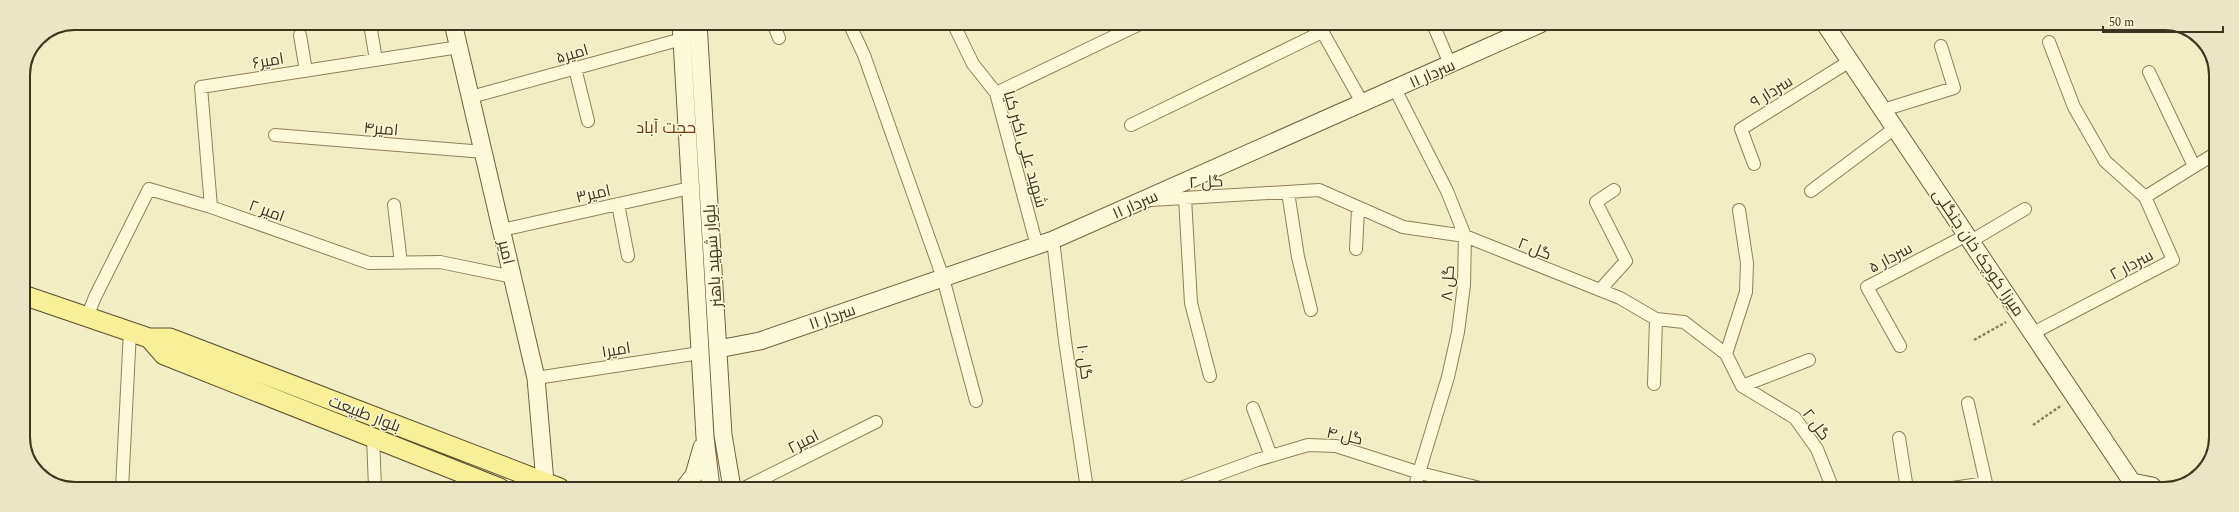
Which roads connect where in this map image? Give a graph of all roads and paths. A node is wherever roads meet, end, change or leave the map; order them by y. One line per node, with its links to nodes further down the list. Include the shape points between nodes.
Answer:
1 (371, 30): 19 (street)
2 (455, 30): 18 (main road, امیر)
3 (698, 30): 72 (main road, بلوار شهید باهنر)
4 (776, 30): 15 (street)
5 (852, 30): 60 (street, via 864,55)
6 (956, 30): 26 (street, شهید علی اکبر کیا, via 973,64)
7 (1129, 30): 26 (street)
8 (1316, 30): 31 (street)
9 (1321, 30): 28 (street)
10 (1436, 30): 21 (street)
11 (1526, 30): 21 (main road, سردار ۱۱)
12 (1829, 30): 20 (main road, میرزا کوچک خان جنگلی)
13 (682, 31): 22 (street, امیر۵); 38 (main road, بلوار شهید باهنر)
14 (300, 35): 23 (street)
15 (780, 38)
16 (2049, 42): 42 (street, via 2074,107 2105,161)
17 (1941, 46): 29 (street, via 1954,88)
18 (459, 47): 19 (street, امیر۶); 27 (main road, امیر)
19 (376, 60): 23 (street, امیر۶)
20 (1850, 61): 29 (main road, میرزا کوچک خان جنگلی); 36 (street, سردار ۹, via 1741,129)
21 (1450, 64): 25 (main road, سردار ۱۱)
22 (575, 68): 27 (street, امیر۵); 30 (street)
23 (306, 71): 47 (street, امیر۶, via 201,87)
24 (2149, 72): 37 (street)
25 (1395, 89): 28 (main road, سردار ۱۱); 52 (street, گل ۸, via 1447,191)
26 (996, 93): 55 (street, شهید علی اکبر کیا)
27 (471, 97): 34 (main road, امیر)
28 (1363, 104): 44 (main road, سردار ۱۱)
29 (1883, 110): 32 (main road, میرزا کوچک خان جنگلی)
30 (588, 121)
31 (1131, 125)
32 (1895, 128): 40 (street); 53 (main road, میرزا کوچک خان جنگلی)
33 (275, 135): 34 (street, امیر۴)
34 (484, 152): 51 (main road, امیر)
35 (2209, 157): 37 (street)
36 (1754, 164)
37 (2194, 166): 42 (street)
38 (690, 188): 45 (street, امیر۳); 73 (main road, بلوار شهید باهنر)
39 (1614, 190): 61 (street, via 1596,202 1626,261)
40 (1811, 190)
41 (1288, 192): 43 (street, گل ۲); 48 (street, گل ۲, via 1318,190); 63 (street, via 1298,257)
42 (2145, 197): 68 (street, سردار ۲, via 2174,260)
43 (1185, 198): 44 (street, گل ۲); 76 (street, via 1191,303)
44 (1144, 200): 54 (main road, سردار ۱۱)
45 (618, 204): 51 (street, امیر۳); 57 (street)
46 (394, 205): 58 (street)
47 (211, 207): 58 (street, امیر ۲, via 369,263); 65 (street, امیر ۲, via 149,189)
48 (1358, 208): 52 (street, گل ۲, via 1403,227); 56 (street)
49 (2025, 209): 53 (street)
50 (1739, 210): 74 (street, via 1747,262 1746,292)
51 (502, 230): 59 (main road, امیر)
52 (1465, 236): 61 (street, گل ۲); 90 (street, گل ۸, via 1464,285 1458,332 1448,378)
53 (1969, 238): 64 (main road, میرزا کوچک خان جنگلی); 71 (street, سردار ۵, via 1867,287)
54 (1053, 240): 55 (main road, سردار ۱۱); 100 (street, گل ۱۰)
55 (1037, 246): 60 (main road, سردار ۱۱)
56 (1356, 249)
57 (628, 256)
58 (401, 263): 59 (street, امیر ۲, via 440,262)
59 (513, 277): 77 (main road, امیر)
60 (943, 278): 72 (main road, سردار ۱۱, via 760,341); 81 (street)
61 (1600, 290): 66 (street, گل ۲, via 1620,298)
62 (30, 297): 65 (main road)
63 (1311, 310)
64 (2020, 314): 68 (main road, میرزا کوچک خان جنگلی); 69 (path)
65 (87, 317): 67 (main road)
66 (1656, 319): 74 (street, گل ۲, via 1684,322); 78 (street)
67 (130, 331): 70 (main road); 91 (street)
68 (2033, 333): 80 (main road, میرزا کوچک خان جنگلی)
69 (1974, 340)
70 (167, 346): 86 (main road, بلوار طبیعت); 94 (main road, بلوار طبیعت)
71 (1900, 346)
72 (718, 349): 98 (main road, بلوار شهید باهنر, via 723,435)
73 (700, 353): 77 (street, امیر۱); 87 (main road, بلوار شهید باهنر)
74 (1726, 354): 79 (street, گل ۲)
75 (1809, 360): 79 (street)
76 (1210, 376)
77 (536, 378): 95 (main road, امیر)
78 (1654, 384)
79 (1742, 386): 104 (street, گل ۲, via 1795,418 1817,449)
80 (2076, 396): 85 (path); 107 (main road, میرزا کوچک خان جنگلی)
81 (976, 401)
82 (1968, 403): 106 (street)
83 (1253, 408): 89 (street)
84 (876, 422): 99 (street, امیر۲)
85 (2033, 425)
86 (373, 437): 92 (street); 93 (main road, بلوار طبیعت)
87 (705, 437): 96 (main road, via 694,475); 97 (main road, بلوار شهید باهنر)
88 (1899, 438): 105 (street)
89 (1271, 456): 90 (street, گل ۴, via 1308,445 1336,446); 101 (street, گل ۴)
90 (1420, 473): 102 (street, گل ۸); 103 (street, گل ۴)
91 (122, 482)
92 (375, 482)
93 (485, 482)
94 (545, 482)
95 (553, 482)
96 (689, 482)
97 (710, 482)
98 (731, 482)
99 (756, 482)
100 (1086, 482)
101 (1195, 482)
102 (1417, 482)
103 (1456, 482)
104 (1830, 482)
105 (1906, 482)
106 (1986, 482)
107 (2130, 482)

